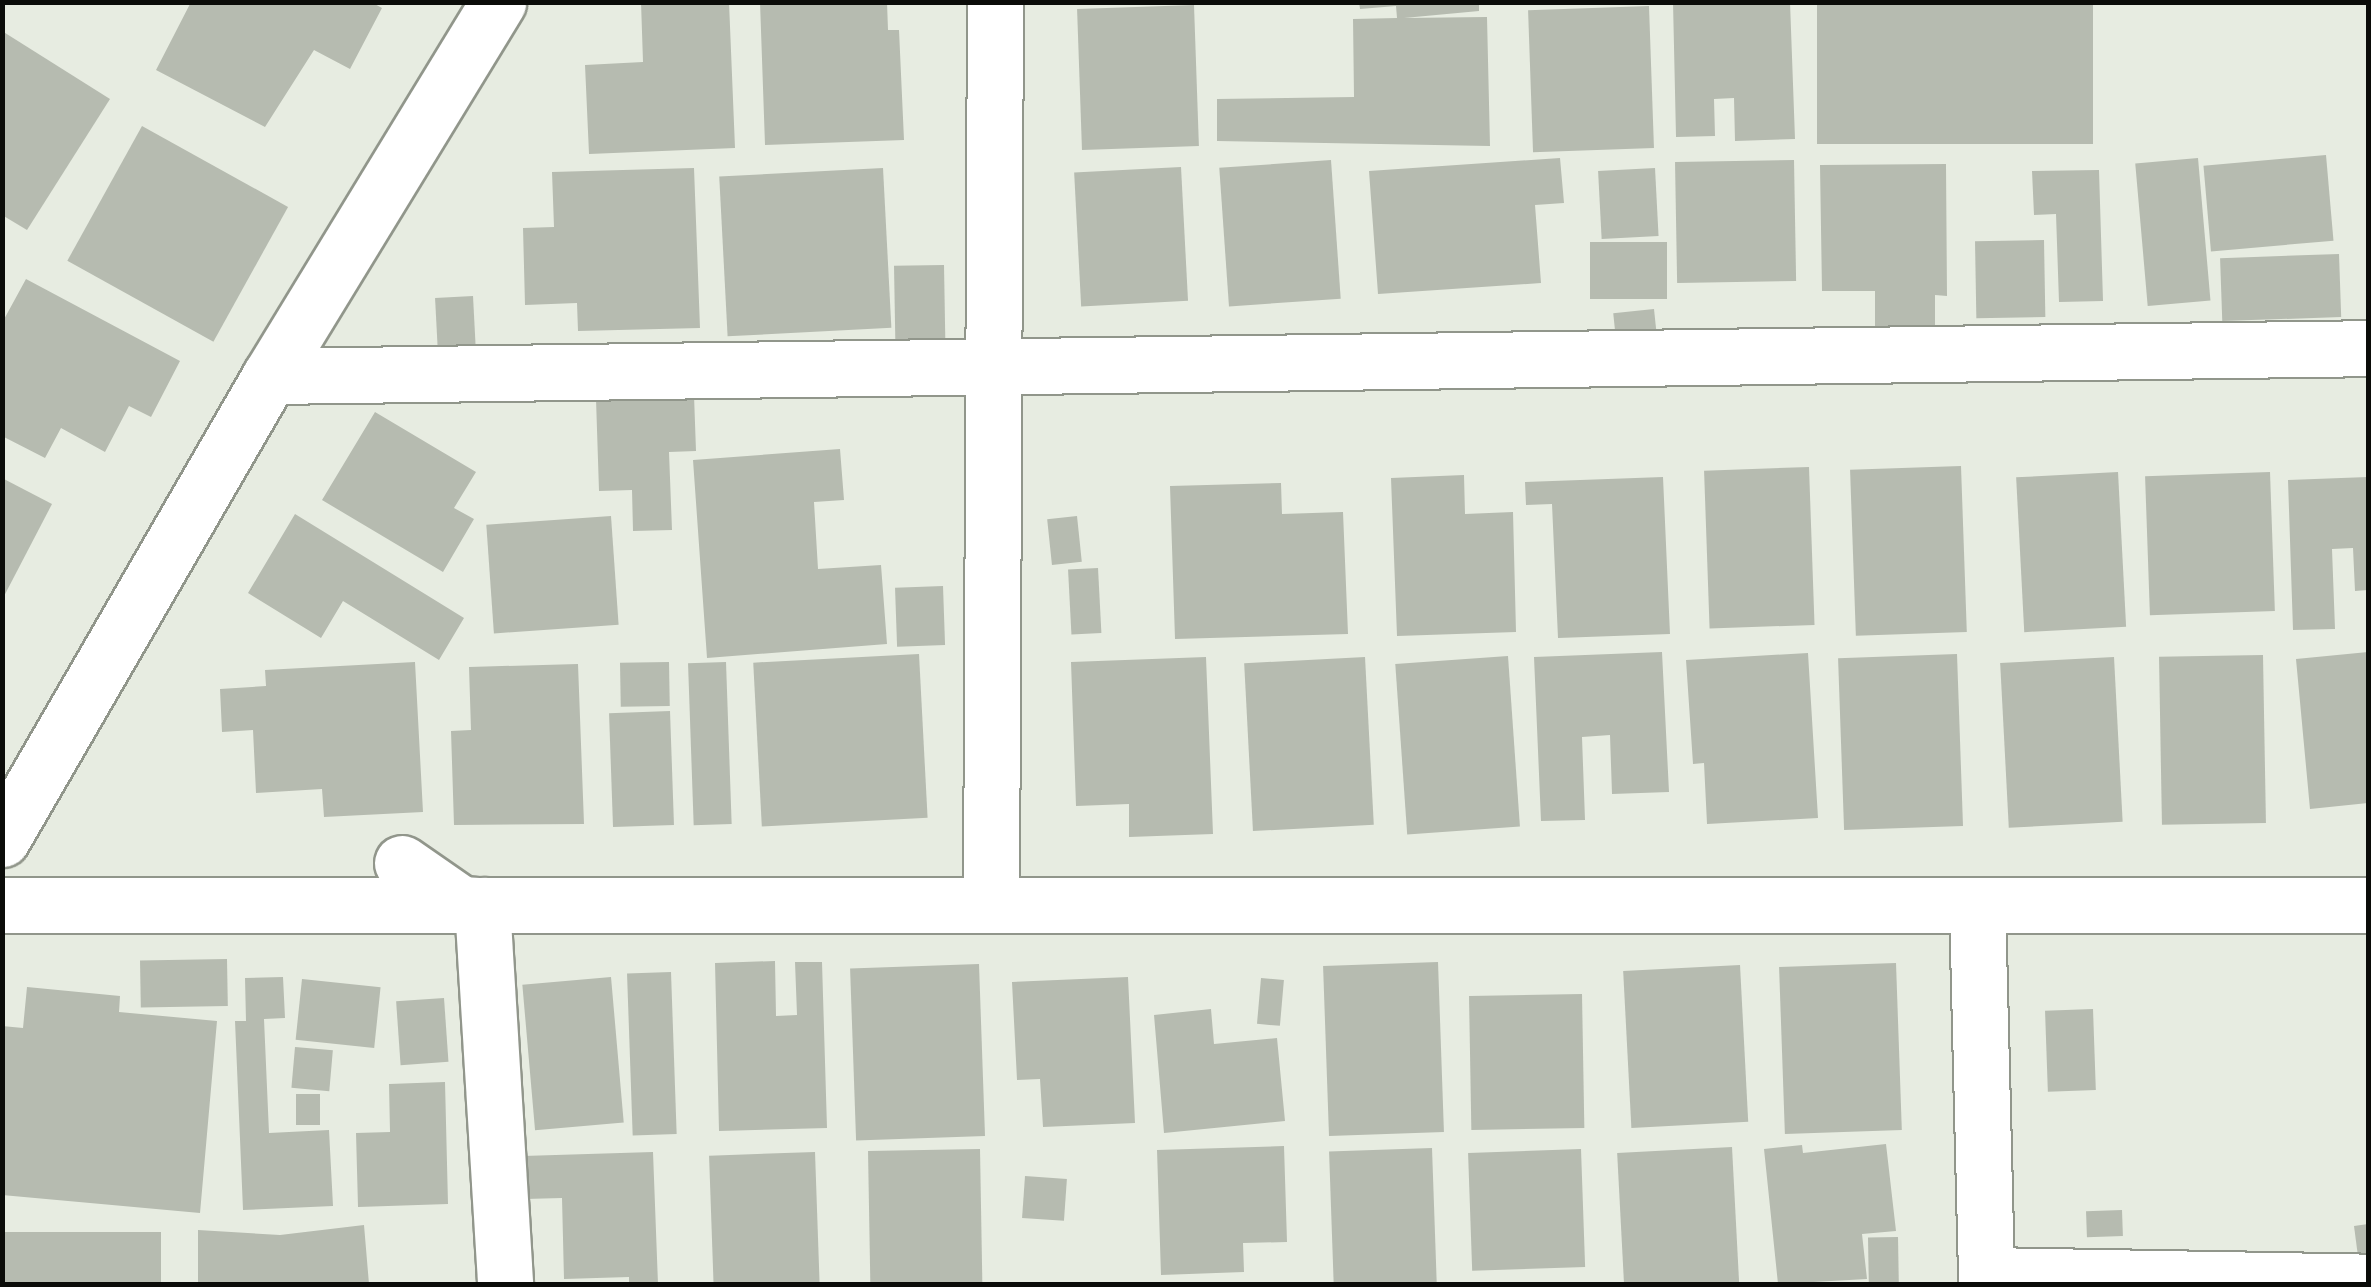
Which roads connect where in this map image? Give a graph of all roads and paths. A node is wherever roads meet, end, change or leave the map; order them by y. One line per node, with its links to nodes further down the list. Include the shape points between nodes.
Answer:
1 (498, 2): 5 (street)
2 (995, 2): 4 (street)
3 (2368, 348): 4 (street)
4 (990, 366): 5 (street); 11 (street)
5 (270, 376): 6 (street)
6 (2, 839)
7 (402, 863): 8 (street, via 461,904)
8 (482, 904): 9 (street); 11 (street); 15 (street)
9 (2, 905)
10 (2368, 905): 12 (street)
11 (991, 906): 12 (street)
12 (1976, 906): 13 (street)
13 (1986, 1280): 14 (street)
14 (2368, 1282)
15 (505, 1284)

